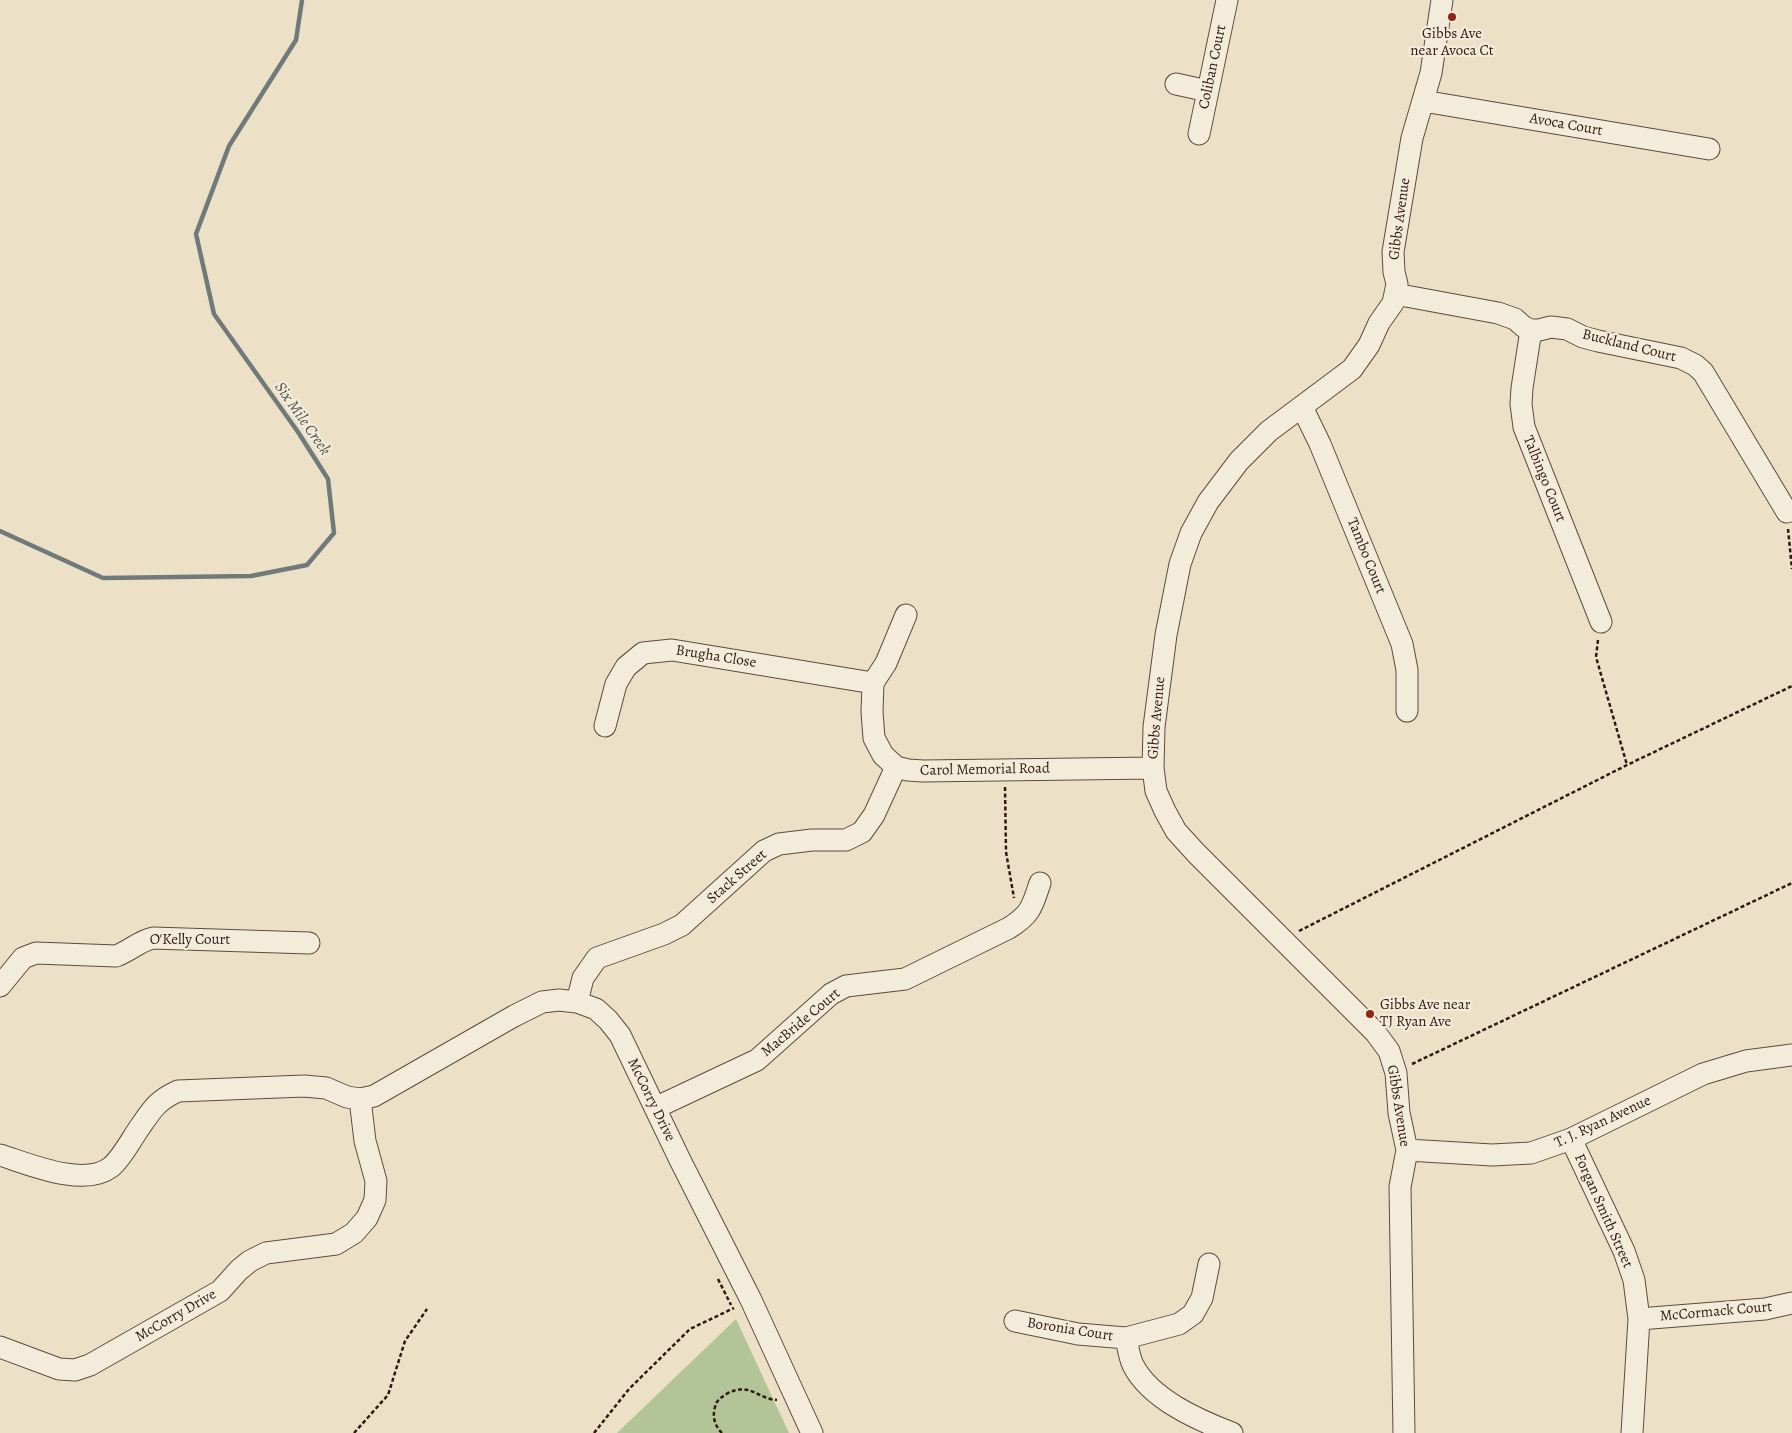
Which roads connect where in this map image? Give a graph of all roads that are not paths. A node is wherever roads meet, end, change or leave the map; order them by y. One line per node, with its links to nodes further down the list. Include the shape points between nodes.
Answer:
1 (1227, 0): 4 (street, Coliban Court)
2 (1442, 0): 5 (street, Gibbs Avenue)
3 (1176, 84): 4 (street)
4 (1208, 91): 6 (street, Coliban Court)
5 (1423, 100): 7 (street, Avoca Court); 8 (street, Gibbs Avenue, via 1412,138 1393,252)
6 (1199, 134)
7 (1709, 149)
8 (1395, 294): 9 (street, via 1498,313); 10 (street, Gibbs Avenue, via 1369,346 1352,368)
9 (1531, 330): 11 (street, Buckland Court, via 1551,326 1567,329 1590,339 1681,358 1695,365 1703,372); 13 (street, Talbingo Court, via 1522,388 1524,427)
10 (1302, 407): 15 (street, Tambo Court, via 1402,644 1407,670); 18 (street, Gibbs Avenue, via 1269,431 1239,461 1208,502 1191,533 1180,564 1166,635 1154,727)
11 (1787, 512)
12 (906, 615): 14 (street, via 886,663)
13 (1601, 622)
14 (873, 683): 16 (street, Brugha Close, via 672,650 643,653 626,667 616,684); 17 (street, via 874,738 883,755)
15 (1407, 711)
16 (605, 726)
17 (896, 766): 18 (street, Carol Memorial Road, via 922,771); 22 (street, Stack Street, via 874,815 862,832 846,840 779,844 764,851 682,925 597,958 583,978)
18 (1153, 768): 27 (street, Gibbs Avenue, via 1156,791 1176,831 1375,1032 1389,1051 1396,1073 1399,1113)
19 (1040, 883): 25 (street, MacBride Court, via 1026,916 1009,928 904,979 846,986 831,994 757,1060)
20 (309, 943): 21 (street, O'Kelly Court, via 153,938 142,940 116,956 36,953 23,958)
21 (0, 986)
22 (577, 1002): 24 (street, McCorry Drive, via 542,1002 374,1096); 25 (street, McCorry Drive, via 596,1009 620,1035)
23 (1792, 1055): 26 (street, T. J. Ryan Avenue, via 1746,1060 1703,1074)
24 (360, 1099): 28 (street, via 326,1088 304,1086 178,1091 163,1098 111,1167 97,1174 68,1175); 34 (street, McCorry Drive, via 365,1141 376,1181 375,1200 367,1218 354,1232 336,1244 266,1253 250,1260 220,1291 90,1365 75,1370 59,1369)
25 (655, 1108): 35 (street, McCorry Drive, via 741,1308)
26 (1572, 1139): 27 (street, T. J. Ryan Avenue, via 1521,1154 1474,1155); 31 (street, Forgan Smith Street, via 1624,1251 1634,1280)
27 (1407, 1150): 37 (street, Gibbs Avenue, via 1400,1187)
28 (0, 1155)
29 (1209, 1264): 33 (street, Boronia Court, via 1202,1298 1193,1314 1179,1324)
30 (1792, 1303): 31 (street, McCormack Court, via 1765,1309)
31 (1639, 1319): 38 (street, Forgan Smith Street)
32 (1015, 1321): 33 (street, Boronia Court, via 1078,1334)
33 (1126, 1338): 36 (street, Boronia Court, via 1132,1364 1151,1390 1198,1420)
34 (0, 1347)
35 (812, 1433)
36 (1232, 1433)
37 (1404, 1433)
38 (1632, 1433)

